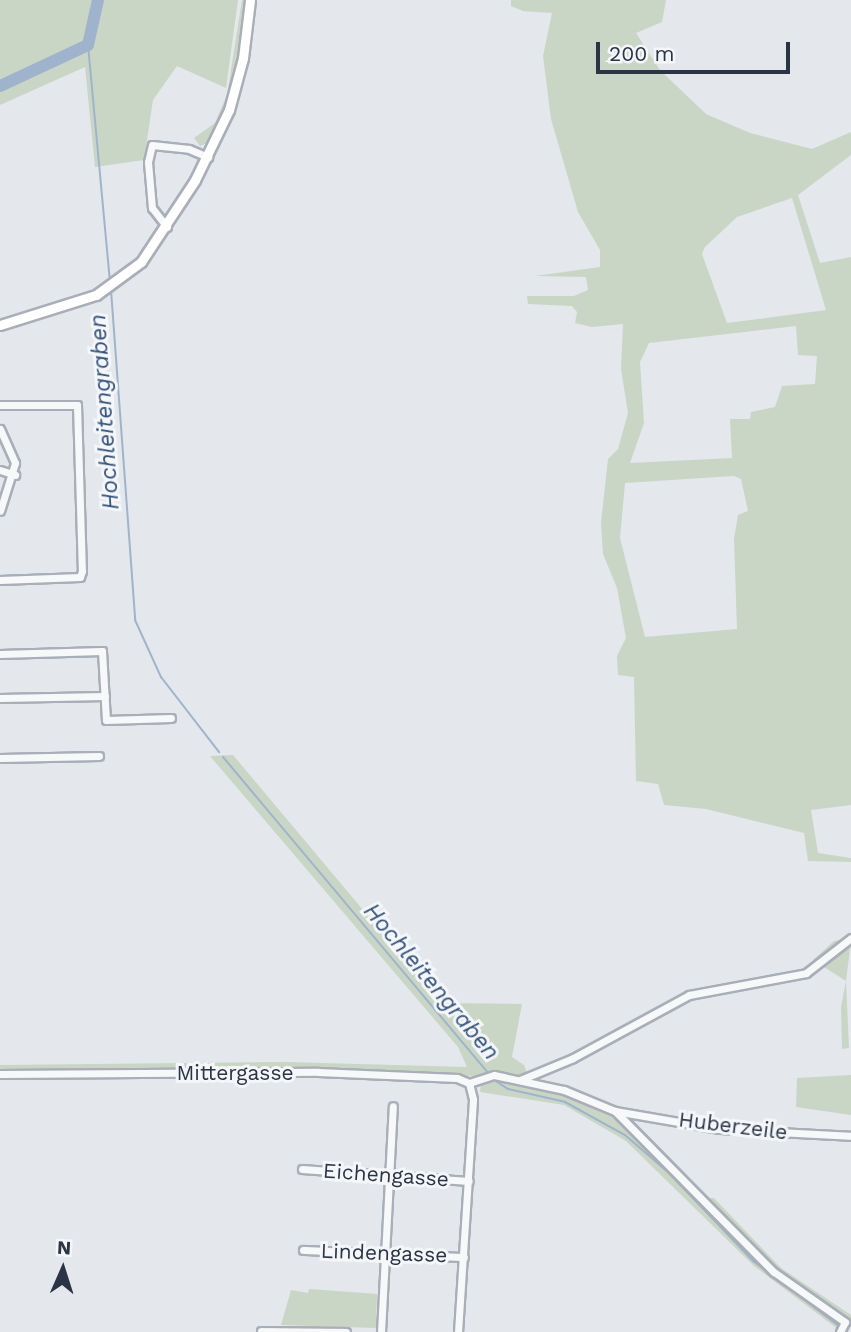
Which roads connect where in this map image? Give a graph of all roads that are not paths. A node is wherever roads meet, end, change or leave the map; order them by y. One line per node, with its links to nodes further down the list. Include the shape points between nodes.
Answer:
1 (250, 0): 2 (main road, via 238,83)
2 (208, 157): 3 (main road); 3 (street, via 189,149 152,145 148,162 152,208)
3 (167, 227): 4 (main road, via 142,262 110,288)
4 (0, 326)
5 (0, 405): 10 (street, via 77,405 82,561 80,577)
6 (0, 429): 8 (street, via 12,452)
7 (0, 470): 8 (street)
8 (15, 475): 9 (street)
9 (0, 511)
10 (0, 580)
11 (0, 654): 12 (street, via 102,651)
12 (105, 696): 13 (street); 14 (street, via 106,720)
13 (0, 698)
14 (171, 718)
15 (99, 756): 16 (street)
16 (0, 758)
17 (851, 938): 18 (street, via 806,973 689,995)
18 (546, 1070): 20 (street); 22 (street)
19 (0, 1074): 21 (street, Mittergasse, via 330,1073 446,1077)
20 (520, 1080): 21 (street, via 489,1075); 22 (street)
21 (470, 1083): 28 (street)
22 (542, 1084): 24 (street)
23 (393, 1106): 27 (street)
24 (615, 1111): 25 (street, Huberzeile, via 719,1129); 32 (street, via 774,1272)
25 (851, 1136)
26 (302, 1169): 27 (street, Eichengasse)
27 (389, 1176): 28 (street, Eichengasse); 30 (street)
28 (469, 1181): 31 (street)
29 (303, 1250): 30 (street, Lindengasse)
30 (385, 1253): 31 (street, Lindengasse); 35 (street)
31 (464, 1257): 36 (street)
32 (841, 1329)
33 (261, 1331): 34 (street)
34 (346, 1332)
35 (381, 1332)
36 (458, 1332)

